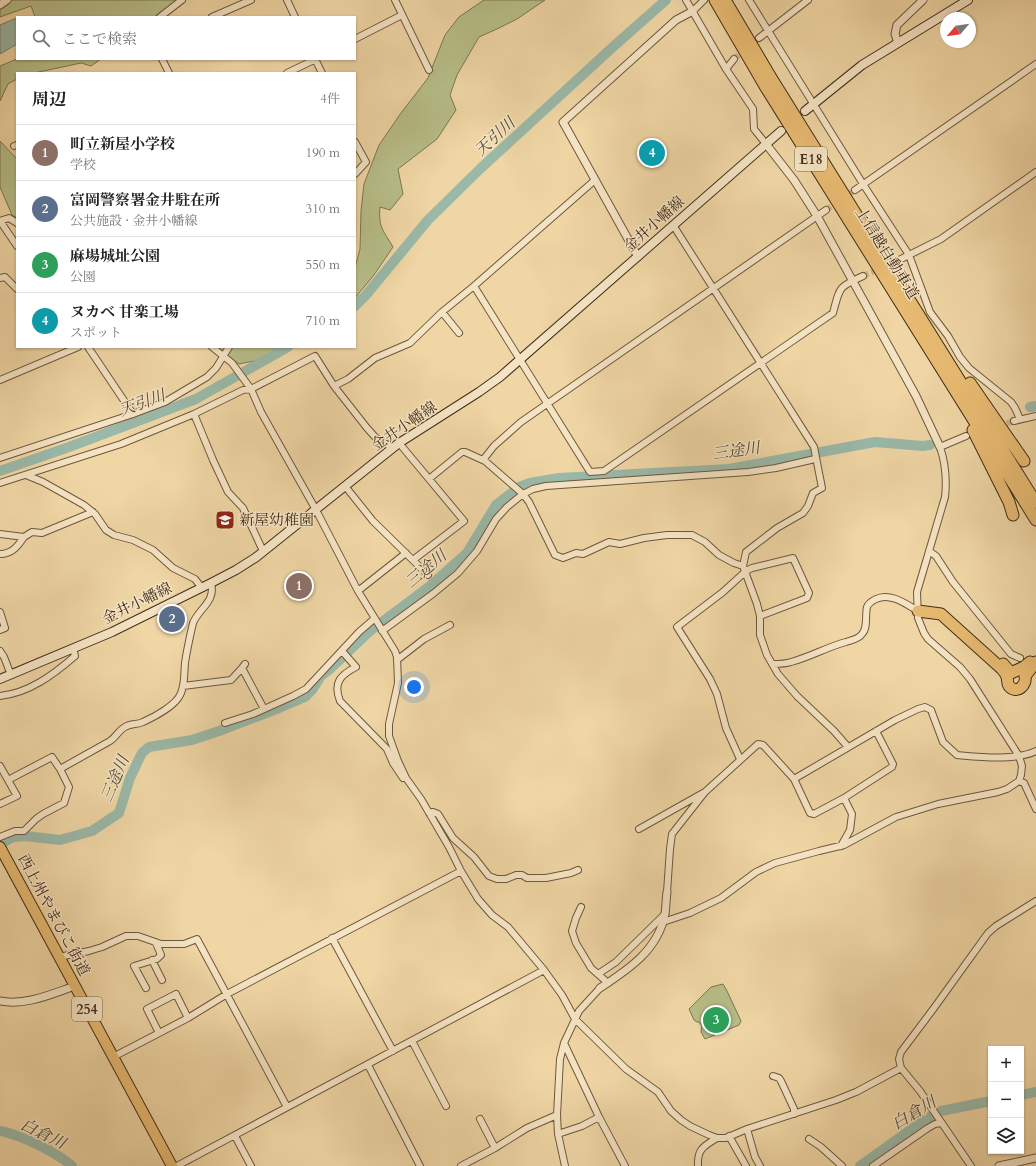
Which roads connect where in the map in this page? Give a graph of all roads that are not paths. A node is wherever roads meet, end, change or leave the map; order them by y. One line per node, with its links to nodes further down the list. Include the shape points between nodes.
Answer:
1 (7, 0): 14 (street)
2 (182, 0): 17 (street)
3 (250, 0): 18 (street)
4 (287, 0): 19 (street)
5 (395, 0): 16 (street)
6 (686, 0): 15 (street)
7 (704, 0): 15 (street)
8 (715, 0): 61 (highway, 上信越自動車道 / E18, via 765,86)
9 (725, 0): 59 (highway, 上信越自動車道 / E18)
10 (749, 0): 20 (street)
11 (808, 0): 20 (street)
12 (923, 0): 23 (street, via 897,25 895,34)
13 (968, 0): 23 (main road)
14 (0, 5)
15 (693, 11): 29 (street); 41 (street, via 676,20 563,122)
16 (402, 15): 21 (street); 30 (street)
17 (161, 16)
18 (214, 16)
19 (295, 16)
20 (767, 31): 22 (street); 34 (street)
21 (356, 38)
22 (759, 38)
23 (898, 43): 34 (main road, via 862,65)
24 (734, 59): 29 (street)
25 (162, 60): 31 (street)
26 (313, 60): 32 (street)
27 (316, 60): 33 (street)
28 (1036, 64): 42 (street)
29 (726, 69): 38 (street, via 753,108 754,129)
30 (429, 70)
31 (168, 72)
32 (289, 72)
33 (322, 72)
34 (813, 104): 35 (main road); 42 (street)
35 (805, 111)
36 (781, 131): 38 (main road, 金井小幡線)
37 (356, 144): 40 (street, via 366,162)
38 (766, 144): 45 (street, via 794,180); 48 (main road, 金井小幡線)
39 (1036, 172): 50 (street, via 941,239)
40 (356, 173)
41 (595, 180): 51 (street); 56 (street)
42 (863, 184): 43 (street); 50 (street)
43 (854, 190)
44 (826, 210): 45 (street)
45 (817, 216): 55 (street); 58 (street)
46 (0, 221): 47 (street, via 9,218); 49 (street)
47 (16, 222)
48 (673, 225): 51 (main road, 金井小幡線); 58 (street)
49 (16, 245)
50 (909, 255): 52 (street); 76 (street, via 930,312 960,357 969,368 1011,402 1017,420)
51 (638, 257): 68 (main road, 金井小幡線)
52 (898, 260)
53 (863, 276): 55 (street)
54 (0, 278): 57 (street, via 5,277)
55 (853, 281): 69 (street, via 843,286 833,313); 79 (street, via 916,396)
56 (474, 286): 60 (street); 68 (street)
57 (16, 288)
58 (713, 289): 69 (street); 73 (street)
59 (911, 302): 83 (highway); 89 (highway, 上信越自動車道 / E18)
60 (442, 312): 62 (street); 71 (street, via 410,343 375,358 348,379)
61 (909, 316): 92 (highway, via 969,422); 93 (highway, 上信越自動車道 / E18)
62 (459, 333)
63 (76, 348): 70 (street)
64 (89, 348): 74 (street)
65 (213, 348): 67 (street)
66 (228, 348): 67 (street)
67 (224, 356): 72 (street); 74 (street, via 207,377 193,386 165,402)
68 (520, 359): 73 (street); 78 (main road, 金井小幡線, via 479,392)
69 (760, 363): 73 (street, via 604,471 590,472); 81 (street, via 814,447)
70 (0, 380)
71 (334, 386): 72 (street, via 315,356); 78 (street, via 376,438)
72 (251, 388): 75 (street); 90 (street)
73 (548, 403): 82 (street, via 521,422 494,446)
74 (133, 414): 80 (street)
75 (194, 414): 84 (street, via 121,444); 96 (street, via 228,492 243,508)
76 (1036, 416)
77 (966, 436): 79 (street)
78 (396, 445): 85 (street); 87 (main road, 金井小幡線)
79 (940, 447): 97 (street, via 947,485)
80 (0, 458)
81 (815, 458): 88 (street, via 748,472 546,486); 101 (street, via 822,488 813,493 803,514 777,528 746,552)
82 (483, 460): 85 (street, via 462,452); 88 (street)
83 (1024, 461)
84 (26, 475): 86 (street); 91 (street, via 43,482)
85 (429, 479): 100 (street, via 464,522)
86 (0, 483)
87 (345, 486): 90 (main road, 金井小幡線); 98 (street, via 373,520)
88 (523, 494): 101 (street, via 555,555 563,558 576,553 583,554 609,542 620,544 667,535 692,535); 112 (street, via 496,519 477,551 458,573)
89 (1036, 503)
90 (316, 510): 96 (main road, 金井小幡線); 105 (street)
91 (93, 512): 95 (street, via 42,533 32,532); 104 (street, via 106,530 153,550 173,568 195,579)
92 (1013, 515)
93 (1036, 520)
94 (0, 534): 95 (street)
95 (24, 537): 99 (street, via 18,547 6,554)
96 (263, 551): 103 (main road, 金井小幡線, via 236,570)
97 (929, 551): 106 (street, via 917,592); 117 (street, via 936,556 953,582 1011,654)
98 (406, 552): 100 (street); 105 (street)
99 (0, 554)
100 (413, 560): 102 (street)
101 (744, 569): 108 (street); 108 (street, via 793,558 809,593 807,598); 131 (street, via 723,592 677,627 710,679 726,728)
102 (428, 575)
103 (211, 583): 104 (main road, 金井小幡線); 123 (street, via 213,591 193,623)
104 (201, 587): 113 (main road, 金井小幡線, via 112,632)
105 (358, 591): 109 (street)
106 (918, 611): 116 (highway, via 926,608 944,611 1011,673 1024,667); 119 (highway, via 941,614 951,622 1002,669 1012,688 1022,687 1025,682 1024,676); 120 (street, via 898,600 879,597 867,606 863,634 858,638 784,664); 130 (street, via 924,633 970,679)
107 (0, 612): 111 (street, via 4,628)
108 (760, 616): 120 (street, via 760,636)
109 (374, 619): 112 (street); 115 (street, via 358,632)
110 (450, 625): 118 (street, via 424,639)
111 (0, 630)
112 (381, 631): 118 (street, via 395,651)
113 (73, 648): 121 (main road, 金井小幡線); 124 (street, via 75,656 57,672 26,689)
114 (0, 651): 121 (street)
115 (342, 651): 125 (street, via 306,688); 139 (street, via 356,667 340,679 337,686 340,701 388,749 393,763)
116 (1036, 656)
117 (1020, 658)
118 (397, 660): 142 (street, via 398,683 389,724 389,736 406,778)
119 (1036, 662)
120 (773, 664): 128 (street, via 797,696)
121 (10, 675): 122 (main road, 金井小幡線)
122 (0, 679)
123 (183, 686): 125 (street, via 231,680 244,666); 133 (street, via 181,694 168,708 143,722 127,726 110,741)
124 (0, 696)
125 (264, 709): 126 (street)
126 (225, 723)
127 (876, 731): 128 (street); 130 (street, via 925,707 932,710 943,742 957,755); 138 (street, via 893,764 892,767)
128 (848, 747): 134 (street)
129 (1036, 751): 130 (street)
130 (1019, 756): 136 (street, via 1022,766)
131 (740, 759): 134 (street, via 758,744 763,745); 137 (street)
132 (0, 766): 135 (street)
133 (60, 769): 135 (street, via 52,757); 144 (street, via 69,787 64,803 43,814 24,831)
134 (794, 779): 138 (street, via 810,813 814,814)
135 (8, 780): 140 (street, via 17,796)
136 (1019, 781): 141 (street, via 1024,783); 145 (street, via 998,792 938,804 896,816)
137 (705, 792): 143 (street); 149 (street, via 672,834)
138 (844, 798): 145 (street, via 852,814 850,830)
139 (418, 802)
140 (0, 804)
141 (1036, 809)
142 (429, 813): 147 (street, via 438,814 453,838 489,876 506,879 516,874 527,878 546,878); 148 (street)
143 (639, 829)
144 (0, 836)
145 (841, 846): 153 (street, via 775,863 756,872 721,898 690,913)
146 (2, 852): 156 (highway, 西上州やまびこ街道 / 254)
147 (578, 870)
148 (461, 871): 154 (street); 158 (street, via 478,899 492,915 508,927)
149 (667, 892): 152 (street)
150 (1036, 901): 175 (street, via 988,933 903,1049)
151 (582, 907): 159 (street, via 572,931 591,968)
152 (665, 913): 153 (street); 159 (street, via 616,962)
153 (663, 922): 161 (street, via 656,940 649,949 626,971)
154 (332, 938): 165 (street); 172 (street)
155 (156, 943): 156 (street, via 138,936 126,936 102,947); 157 (street, via 161,955); 165 (street, via 184,944 197,939)
156 (59, 957): 162 (highway, 西上州やまびこ街道 / 254)
157 (152, 960): 160 (street); 163 (street, via 134,966)
158 (544, 970): 168 (street); 170 (street)
159 (598, 974): 161 (street)
160 (162, 980)
161 (608, 983): 164 (street)
162 (75, 986): 166 (street, via 21,1002); 173 (highway, 西上州やまびこ街道 / 254)
163 (146, 988)
164 (600, 988): 168 (street)
165 (227, 994): 167 (street); 178 (street)
166 (0, 1001)
167 (188, 1018): 169 (street); 169 (street, via 176,994 147,1009)
168 (575, 1019): 171 (street); 188 (street, via 626,1069 658,1092 680,1120)
169 (159, 1033): 173 (street)
170 (412, 1041): 172 (street); 177 (street)
171 (564, 1043): 180 (street); 181 (street)
172 (393, 1051): 174 (street)
173 (113, 1057): 192 (highway, 西上州やまびこ街道 / 254)
174 (368, 1065): 178 (street); 195 (street)
175 (901, 1068): 179 (street, via 856,1092); 183 (street)
176 (772, 1076): 179 (street, via 781,1081)
177 (446, 1106)
178 (287, 1107): 186 (street)
179 (794, 1114): 184 (street)
180 (557, 1115): 185 (street); 190 (street, via 527,1128)
181 (599, 1117): 185 (street); 198 (street)
182 (480, 1119): 190 (street)
183 (940, 1122): 203 (street); 204 (street)
184 (747, 1129): 187 (street); 201 (street)
185 (558, 1134): 197 (street)
186 (235, 1136): 193 (street); 194 (street)
187 (729, 1136): 188 (street); 200 (street)
188 (717, 1138): 199 (street, via 700,1151)
189 (810, 1139): 202 (street)
190 (495, 1148): 196 (street)
191 (1036, 1158): 205 (street)
192 (172, 1166)
193 (177, 1166)
194 (250, 1166)
195 (420, 1166)
196 (461, 1166)
197 (565, 1166)
198 (625, 1166)
199 (698, 1166)
200 (746, 1166)
201 (760, 1166)
202 (842, 1166)
203 (873, 1166)
204 (970, 1166)
205 (999, 1166)

